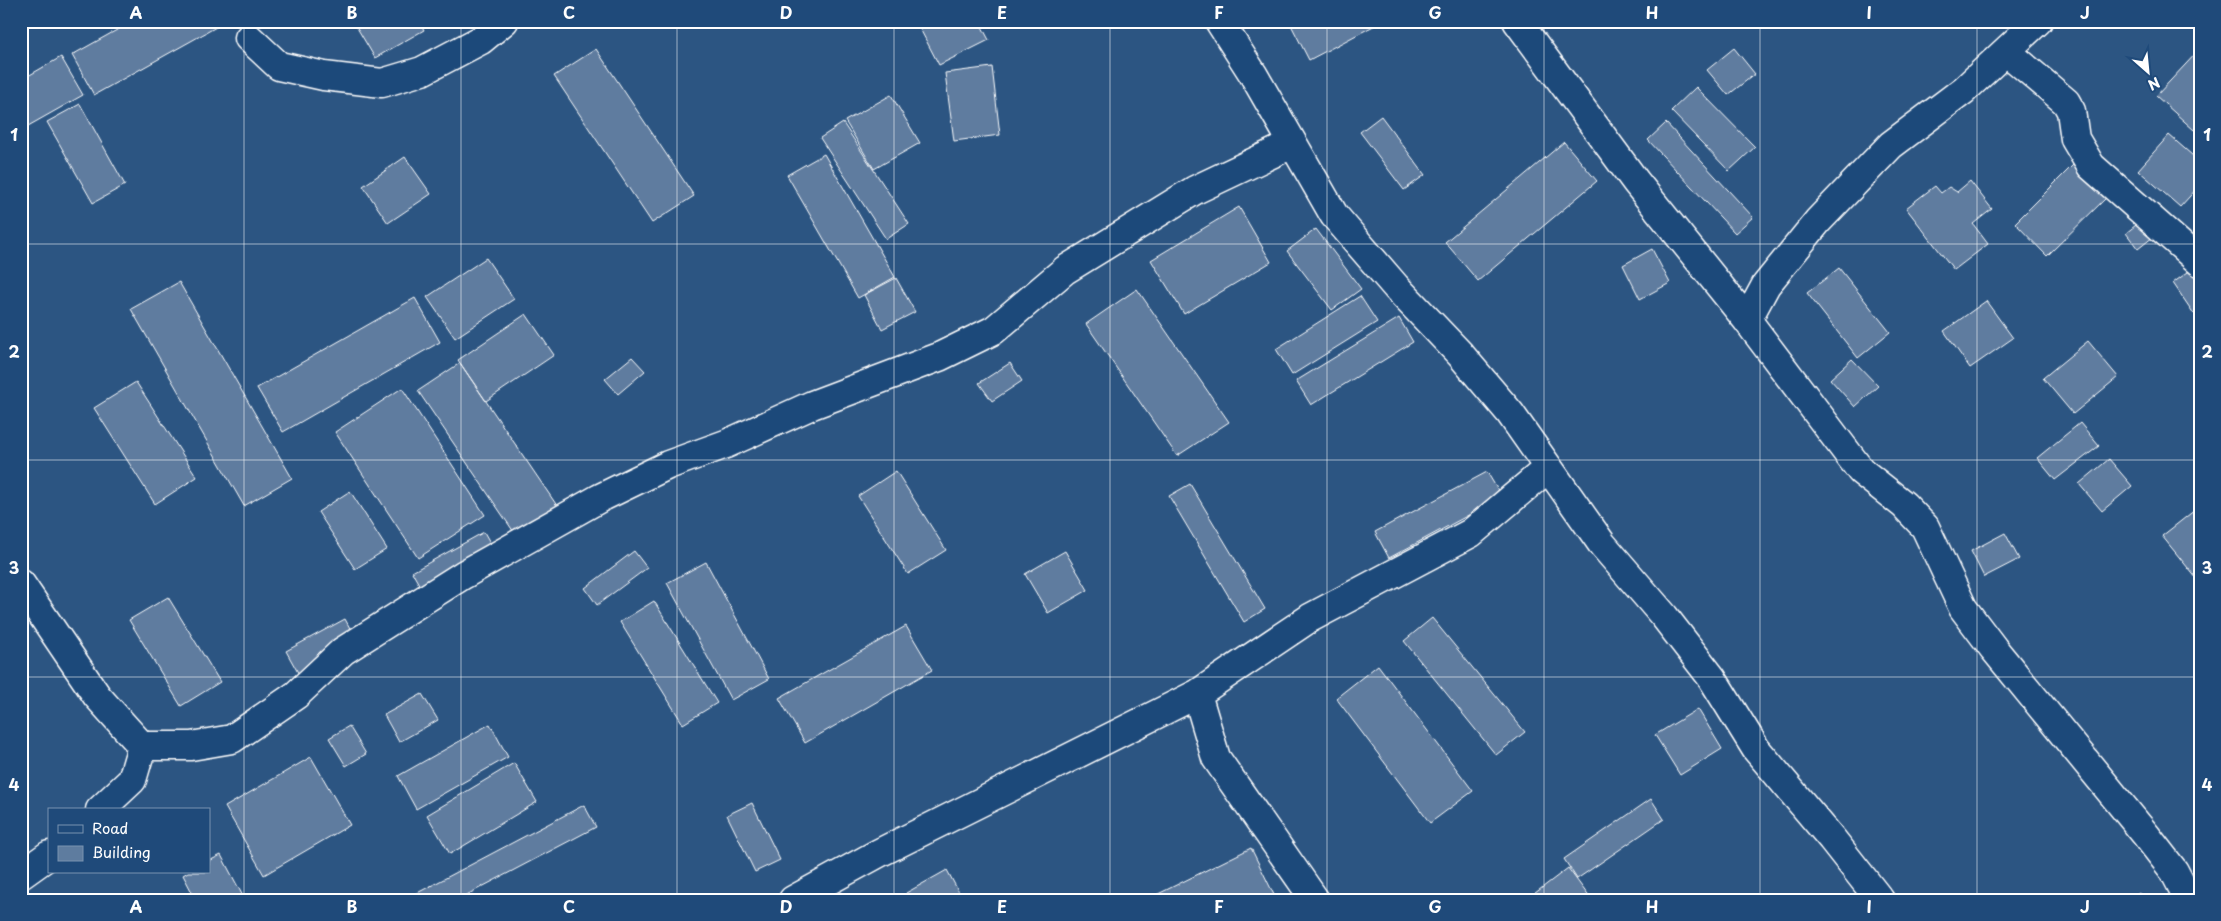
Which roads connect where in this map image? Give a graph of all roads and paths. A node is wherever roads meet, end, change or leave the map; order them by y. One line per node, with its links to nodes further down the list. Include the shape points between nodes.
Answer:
1 (504, 21): 5 (street, via 481,40 422,71 382,83 324,76 279,66)
2 (1219, 21): 7 (street)
3 (1517, 21): 9 (street, via 1636,182)
4 (2038, 21): 6 (street)
5 (249, 38)
6 (2006, 51): 8 (street, via 2066,102 2075,139 2091,166); 9 (street, via 1964,90 1878,158 1818,221 1772,278)
7 (1292, 144): 10 (street, via 1334,215 1510,413); 13 (street, via 1195,190 1065,270 994,330 939,357 812,405 726,444 668,464 591,503 463,575 343,651 296,695 232,739 191,746)
8 (2200, 262)
9 (1747, 320): 20 (street, via 1862,470 1925,527 1963,608 2174,871)
10 (1548, 468): 12 (street, via 1471,533 1310,618); 19 (street, via 1602,544 1712,678 1756,749)
11 (21, 584): 13 (street, via 97,696)
12 (1197, 694): 17 (street, via 879,853); 18 (street, via 1216,758)
13 (142, 746): 14 (street, via 132,780)
14 (102, 808)
15 (48, 856): 16 (street)
16 (21, 875)
17 (793, 900)
18 (1315, 900)
19 (1880, 900)
20 (2189, 900)

